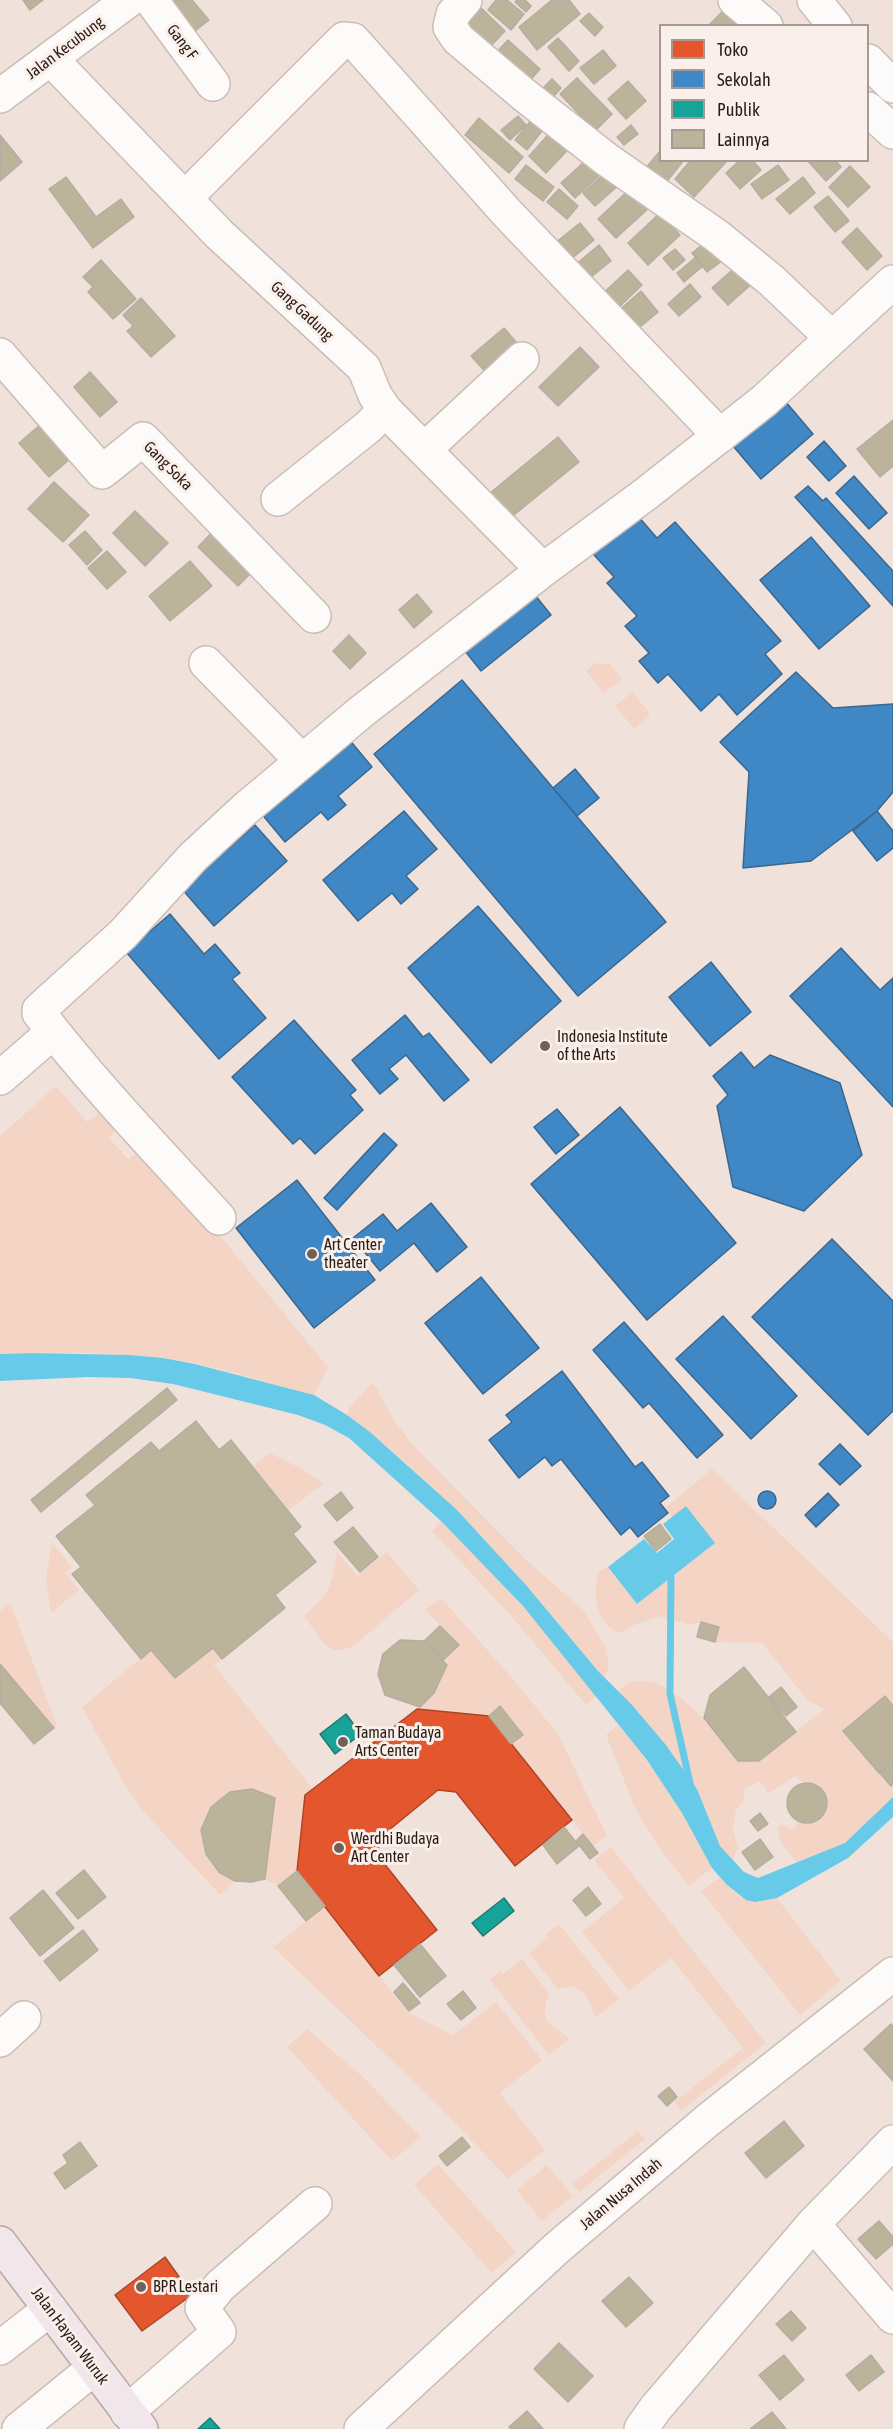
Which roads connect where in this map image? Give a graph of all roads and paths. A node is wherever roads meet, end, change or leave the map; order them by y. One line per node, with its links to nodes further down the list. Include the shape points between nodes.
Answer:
1 (129, 0): 8 (street, Jalan Kecubung)
2 (150, 0): 10 (street, Gang F)
3 (735, 0): 6 (street)
4 (814, 0): 7 (street)
5 (457, 14): 17 (street, via 458,39 606,159 717,236 772,280)
6 (764, 24)
7 (833, 24)
8 (51, 59): 12 (street, Jalan Kecubung); 15 (street, Gang Gadung)
9 (869, 63): 11 (street)
10 (213, 84)
11 (893, 86)
12 (0, 96)
13 (869, 111): 14 (street)
14 (893, 132)
15 (184, 198): 20 (street, Gang Gadung, via 364,368); 21 (street, via 344,39 353,40 507,213)
16 (893, 282): 17 (street)
17 (832, 338): 21 (street)
18 (0, 355): 25 (street, Gang Soka, via 102,472 143,439)
19 (522, 359): 22 (street)
20 (385, 410): 22 (street, Gang Gadung); 23 (street)
21 (720, 436): 24 (street)
22 (425, 449): 24 (street, Gang Gadung)
23 (278, 499)
24 (543, 570): 27 (street)
25 (314, 616)
26 (206, 663): 27 (street)
27 (302, 761): 28 (street, via 193,857 123,934 39,1010)
28 (53, 1032): 29 (street); 30 (street)
29 (0, 1078)
30 (219, 1218)
31 (893, 1974): 44 (street, Jalan Nusa Indah, via 708,2120 557,2248)
32 (24, 2018): 33 (street)
33 (0, 2040)
34 (893, 2142): 36 (street)
35 (315, 2204): 42 (street, via 220,2286 202,2308 219,2332)
36 (813, 2224): 39 (street); 45 (street)
37 (3, 2253): 38 (main road, Jalan Hayam Wuruk)
38 (50, 2309): 40 (street); 41 (main road, Jalan Hayam Wuruk)
39 (893, 2317)
40 (0, 2348)
41 (94, 2368): 42 (main road, Jalan Hayam Wuruk); 43 (street)
42 (134, 2420)
43 (19, 2429)
44 (361, 2429)
45 (641, 2429)

